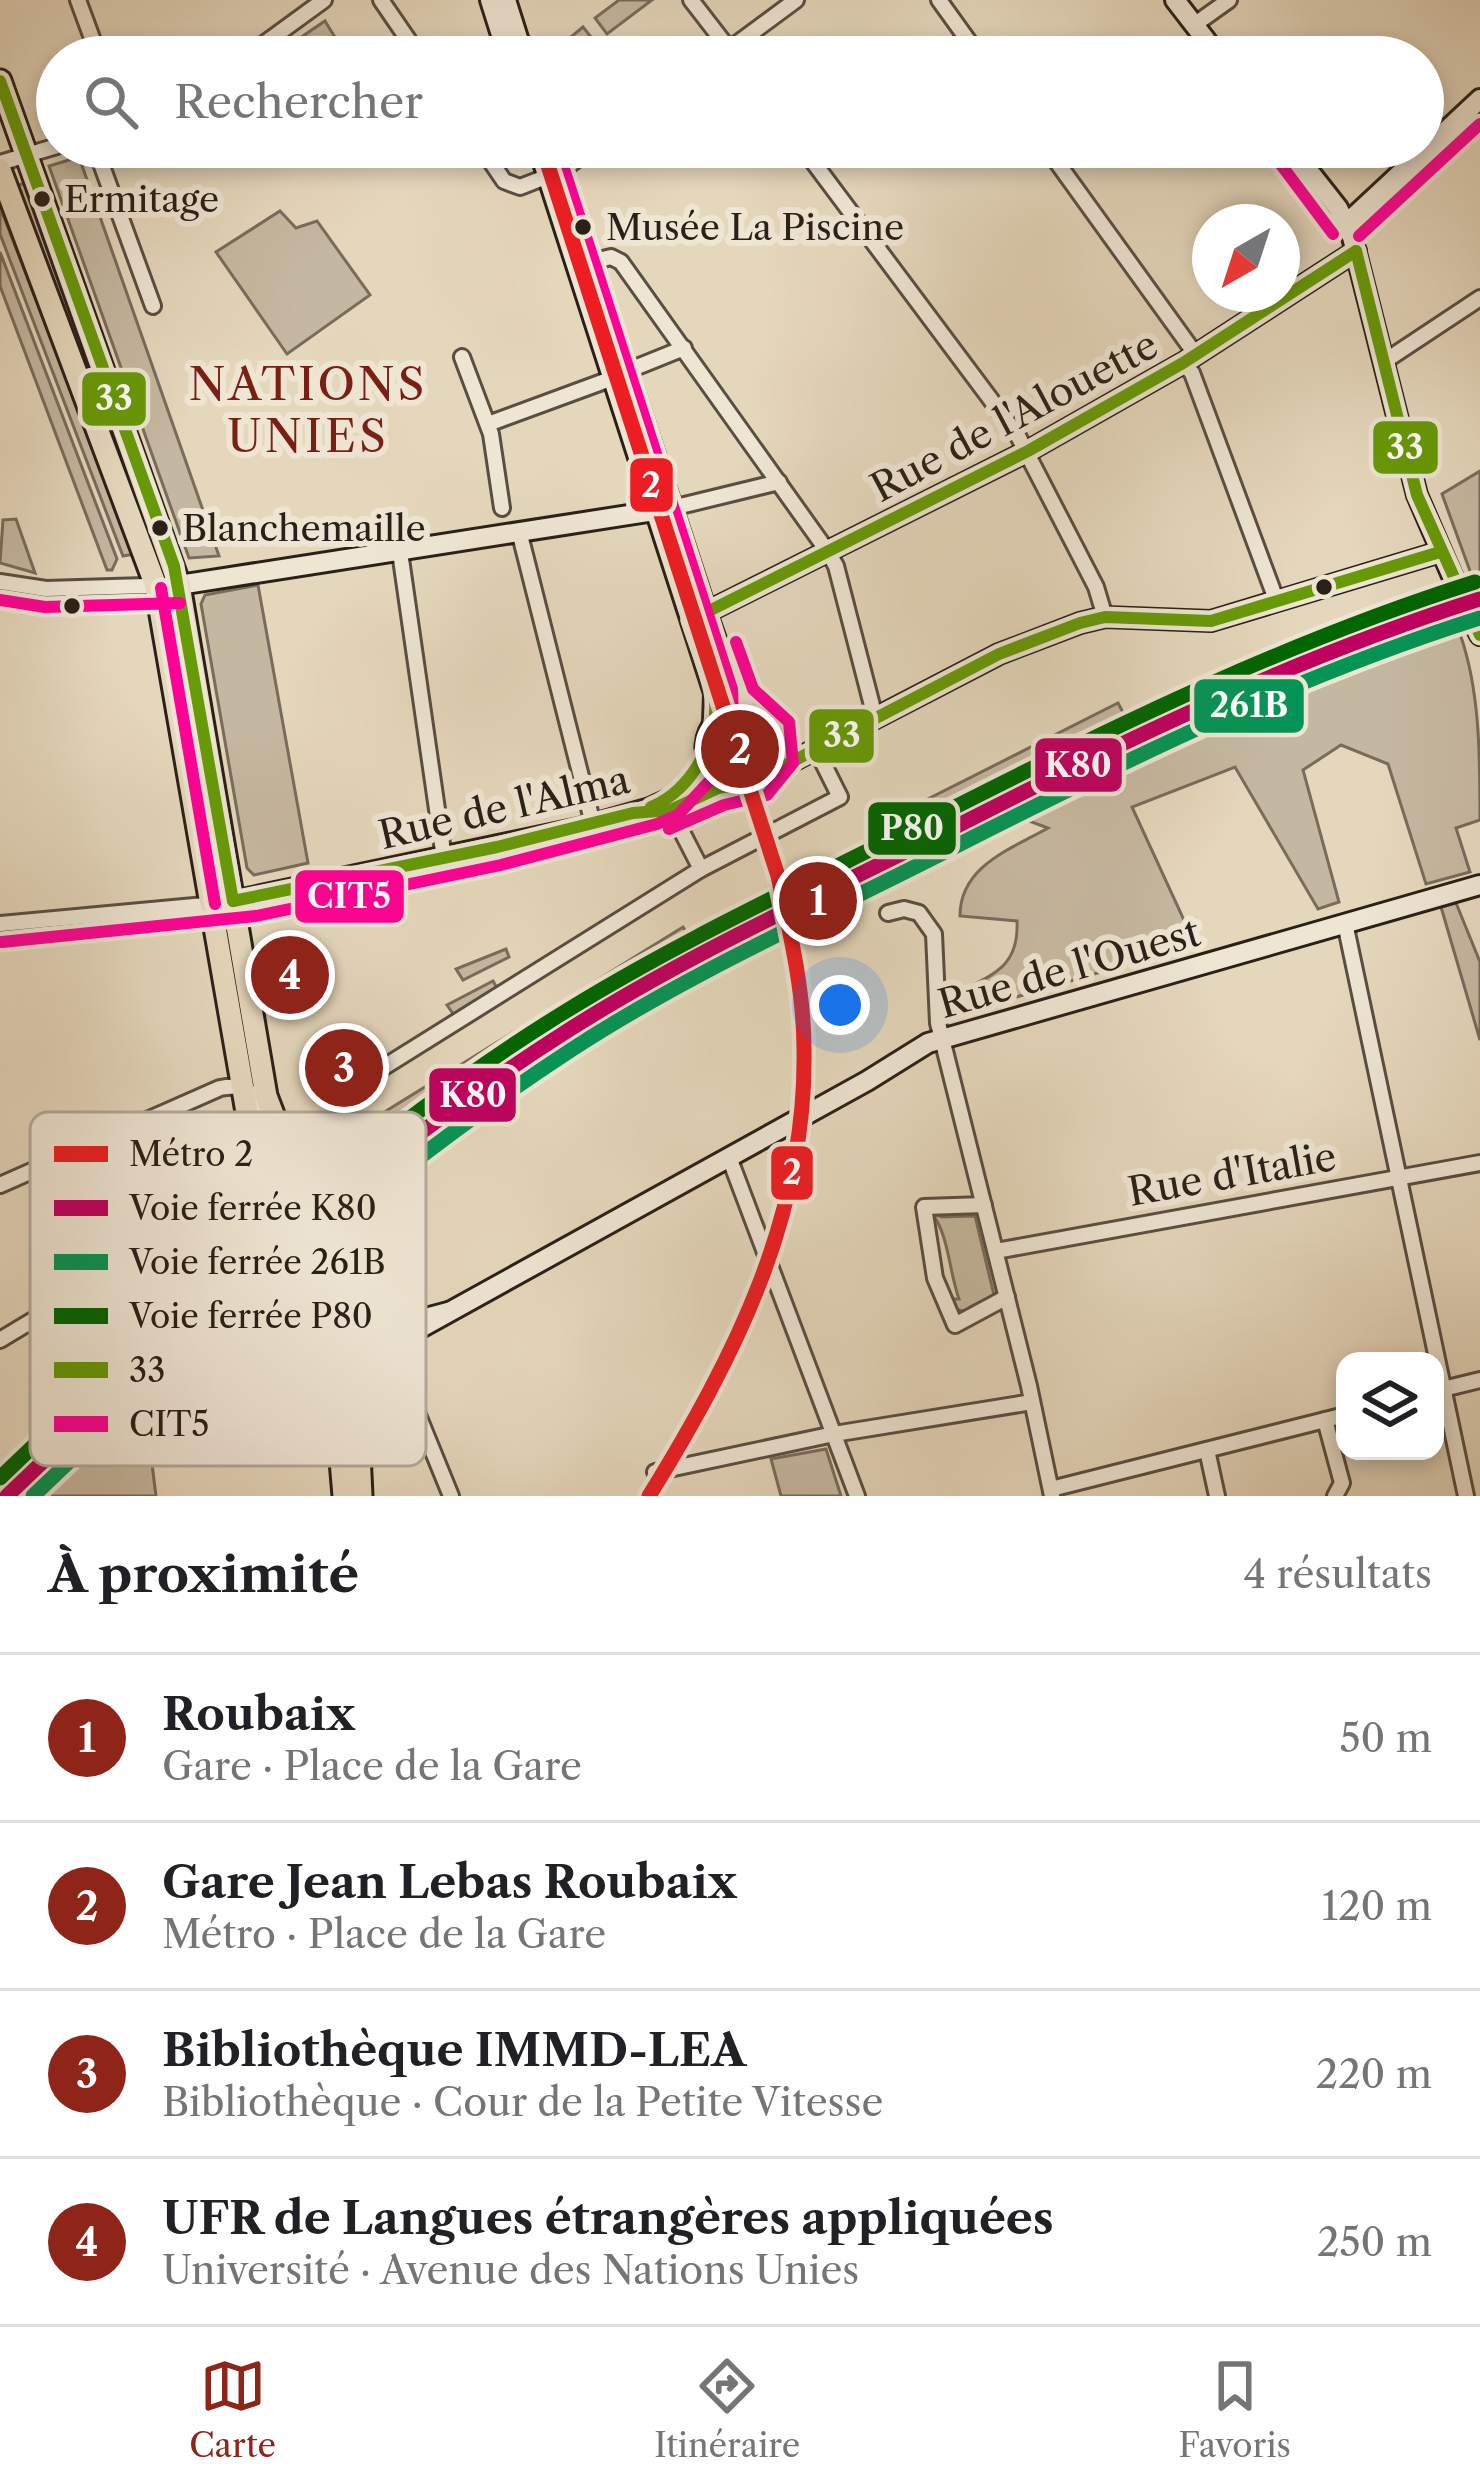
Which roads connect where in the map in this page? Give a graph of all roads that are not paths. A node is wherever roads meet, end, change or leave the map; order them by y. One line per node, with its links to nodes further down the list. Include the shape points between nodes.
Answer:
1 (78, 0): 11 (street)
2 (324, 0): 12 (street)
3 (381, 0): 13 (street)
4 (691, 0): 16 (street)
5 (796, 0): 17 (street)
6 (939, 0): 18 (street)
7 (1175, 0): 10 (street)
8 (1229, 0): 10 (street)
9 (504, 5): 14 (street); 15 (street)
10 (1194, 25): 19 (street)
11 (91, 36)
12 (275, 36)
13 (406, 36)
14 (506, 36)
15 (516, 36)
16 (715, 36)
17 (751, 36)
18 (965, 36)
19 (1203, 36)
20 (0, 81): 24 (main road)
21 (1477, 108): 22 (street)
22 (1444, 137)
23 (36, 153): 24 (street)
24 (26, 156): 25 (street); 56 (main road)
25 (0, 166): 56 (main road)
26 (102, 168): 40 (street)
27 (496, 168): 35 (street, via 520,187)
28 (551, 168): 35 (street)
29 (555, 168): 35 (street)
30 (564, 168): 35 (street)
31 (818, 168): 47 (street)
32 (1060, 168): 43 (street)
33 (1306, 168): 36 (street)
34 (1409, 168): 36 (street)
35 (555, 174): 38 (street)
36 (1347, 223): 37 (street)
37 (1356, 251): 43 (street, Rue de l'Alouette); 44 (street)
38 (584, 264): 41 (street, via 621,262); 45 (street)
39 (1480, 298): 44 (street)
40 (153, 306)
41 (684, 348): 45 (street); 48 (street)
42 (462, 358): 46 (street)
43 (1190, 359): 47 (street, Rue de l'Alouette); 58 (street)
44 (1382, 363): 54 (street)
45 (620, 374): 46 (street); 50 (street)
46 (488, 424): 49 (street)
47 (1028, 451): 53 (street, Rue de l'Alouette); 60 (street)
48 (779, 482): 50 (street); 53 (street)
49 (502, 508)
50 (664, 510): 51 (street); 59 (street)
51 (520, 535): 52 (street); 70 (street)
52 (400, 552): 56 (street); 71 (street)
53 (828, 552): 59 (street, Rue de l'Alouette); 62 (street)
54 (1441, 552): 57 (street); 58 (street)
55 (0, 582): 56 (street, via 46,590)
56 (168, 585): 74 (main road)
57 (1456, 585)
58 (1277, 602): 60 (street, via 1203,623)
59 (699, 616): 61 (street); 63 (street)
60 (1106, 617): 62 (street, via 1007,650)
61 (749, 712): 63 (street); 64 (street)
62 (875, 717): 65 (street)
63 (713, 723): 66 (street)
64 (773, 730): 65 (street); 67 (street, via 776,758)
65 (818, 745): 67 (street); 72 (street, via 841,797)
66 (705, 754): 68 (street); 69 (street, Rue de l'Alma)
67 (763, 776): 68 (street)
68 (728, 781): 69 (street, Rue de l'Alma)
69 (666, 801): 70 (street, Rue de l'Alma); 72 (street)
70 (593, 824): 71 (street, Rue de l'Alma)
71 (443, 858): 74 (street, Rue de l'Alma)
72 (700, 868): 79 (street)
73 (1480, 886): 76 (street, Rue de l'Ouest)
74 (222, 903): 77 (street, Rue de l'Alma); 80 (main road); 84 (main road)
75 (888, 913): 78 (street, via 914,911 932,928)
76 (1345, 922): 78 (street, Rue de l'Ouest); 88 (street)
77 (0, 924)
78 (941, 1038): 85 (street, Rue de l'Ouest); 90 (street)
79 (376, 1072)
80 (242, 1085): 81 (street); 82 (main road); 83 (street)
81 (166, 1112)
82 (248, 1112)
83 (261, 1112)
84 (273, 1112)
85 (729, 1157): 93 (street, Rue de l'Ouest); 104 (street)
86 (1480, 1162): 88 (street, Rue d'Italie)
87 (30, 1172): 89 (street)
88 (1399, 1177): 91 (street, Rue d'Italie); 96 (street)
89 (0, 1185)
90 (984, 1205): 91 (street); 92 (street, via 924,1207 929,1254 955,1325)
91 (996, 1251): 92 (street)
92 (1007, 1298): 99 (street)
93 (426, 1320)
94 (30, 1322): 95 (street)
95 (0, 1340)
96 (1432, 1352)
97 (1480, 1380): 98 (street)
98 (1444, 1389)
99 (1032, 1402): 104 (street); 109 (street)
100 (1444, 1410): 116 (street)
101 (1336, 1417): 102 (street)
102 (1325, 1420): 105 (street); 115 (street, via 1342,1483)
103 (426, 1423): 112 (street)
104 (834, 1434): 108 (street); 113 (street)
105 (1208, 1450): 109 (street); 114 (street)
106 (345, 1466): 110 (main road)
107 (358, 1466): 111 (main road)
108 (655, 1472)
109 (1051, 1493)
110 (344, 1496)
111 (361, 1496)
112 (451, 1496)
113 (856, 1496)
114 (1217, 1496)
115 (1336, 1496)
116 (1466, 1496)

